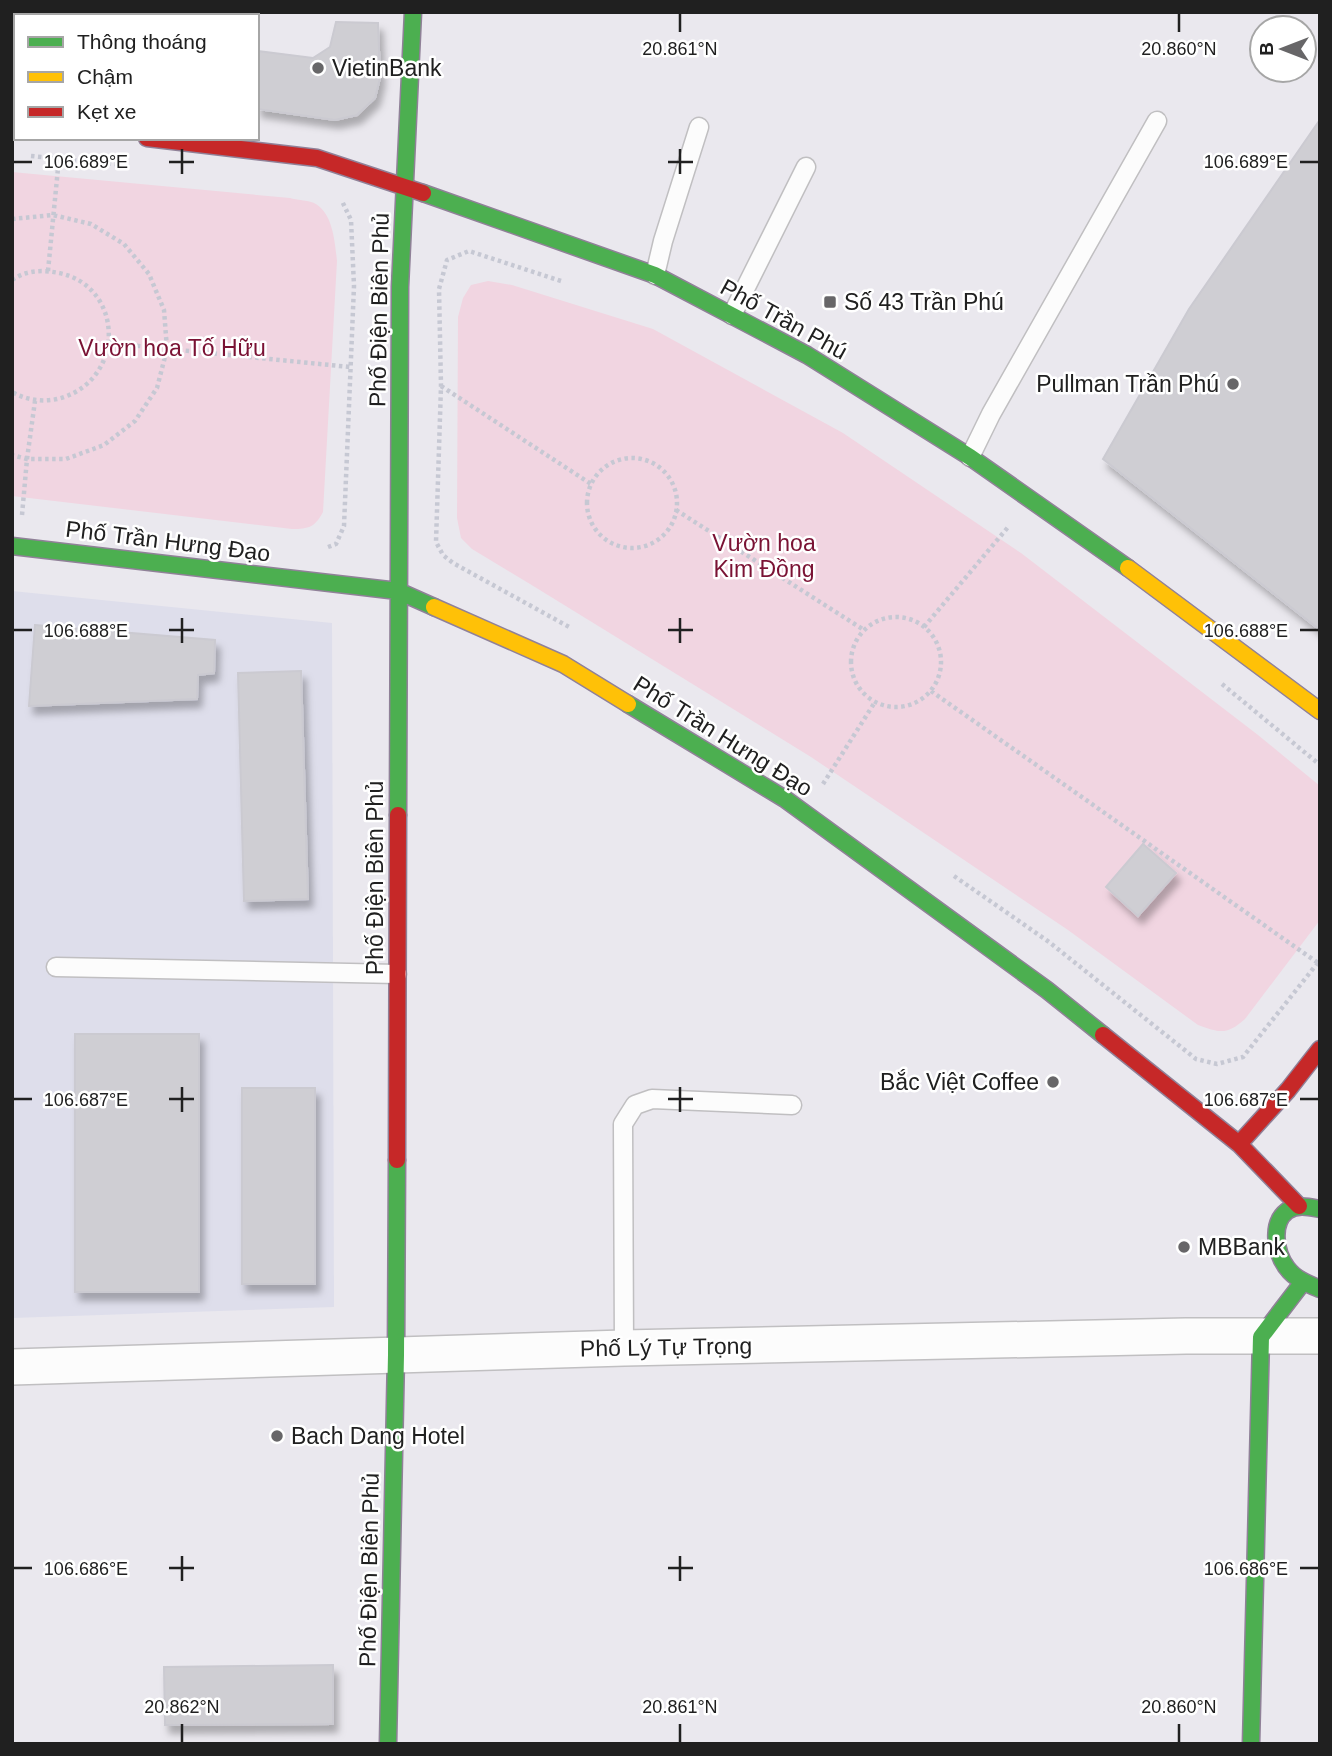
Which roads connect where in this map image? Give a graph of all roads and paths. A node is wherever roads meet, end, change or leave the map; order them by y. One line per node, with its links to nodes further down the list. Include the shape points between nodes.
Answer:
1 (413, 12): 9 (main road, Phố Điện Biên Phủ)
2 (1157, 121): 25 (lane)
3 (699, 127): 14 (lane)
4 (167, 140): 9 (main road, Phố Trần Phú, via 317,158)
5 (24, 155): 6 (path)
6 (59, 158): 7 (path); 11 (path)
7 (127, 165)
8 (806, 167): 17 (lane)
9 (404, 186): 14 (main road, Phố Trần Phú); 33 (main road, Phố Điện Biên Phủ)
10 (341, 198): 20 (path, via 351,220)
11 (53, 215): 12 (path); 13 (path); 19 (path, via 91,224 124,244 149,274 164,310)
12 (12, 219)
13 (48, 271): 15 (path); 18 (path, via 87,286 108,322)
14 (655, 275): 17 (main road, Phố Trần Phú)
15 (12, 280)
16 (561, 281): 21 (path, via 469,251 447,260 439,289)
17 (732, 315): 25 (main road, Phố Trần Phú, via 807,355)
18 (109, 344): 19 (path); 23 (path, via 104,364 92,381 75,394)
19 (167, 349): 20 (path); 26 (path, via 157,388 135,421 104,445 66,459)
20 (350, 367): 32 (path, via 344,526 336,544)
21 (441, 386): 27 (path); 35 (path, via 436,542 453,563)
22 (12, 392): 23 (path)
23 (35, 401): 26 (path)
24 (12, 455): 26 (path)
25 (970, 457): 40 (main road, Phố Trần Phú)
26 (27, 459): 29 (path, via 22,519)
27 (591, 484): 28 (path, via 613,462 646,460 670,480); 28 (path, via 587,499 590,520 618,546 642,547 656,542)
28 (676, 510): 36 (path)
29 (12, 518)
30 (1013, 522): 34 (path)
31 (12, 546): 33 (main road, Phố Trần Hưng Đạo)
32 (326, 547)
33 (398, 591): 46 (main road, Phố Điện Biên Phủ); 49 (main road, Phố Trần Hưng Đạo, via 563,664 785,799 1047,990)
34 (924, 627): 36 (path, via 895,617); 38 (path, via 940,653 940,669)
35 (571, 628)
36 (864, 630): 39 (path, via 851,658 854,679)
37 (1221, 684): 41 (path)
38 (931, 691): 39 (path, via 905,706); 44 (path)
39 (874, 702): 42 (path)
40 (1320, 711)
41 (1320, 765)
42 (823, 784)
43 (947, 871): 44 (path, via 1049,942 1196,1059 1217,1064 1243,1057)
44 (1319, 961)
45 (56, 967): 46 (lane)
46 (397, 974): 57 (main road, Phố Điện Biên Phủ)
47 (1320, 1049): 49 (main road)
48 (792, 1105): 56 (lane, via 652,1099 635,1105 623,1124)
49 (1239, 1144): 50 (main road, Phố Trần Hưng Đạo)
50 (1299, 1206): 51 (main road); 52 (main road, via 1283,1216 1275,1243 1281,1259)
51 (1320, 1209)
52 (1303, 1282): 53 (main road); 55 (main road)
53 (1320, 1289)
54 (1320, 1336): 55 (street, Phố Lý Tự Trọng)
55 (1261, 1337): 56 (street, Phố Lý Tự Trọng); 60 (main road)
56 (624, 1348): 57 (street, Phố Lý Tự Trọng)
57 (396, 1355): 58 (street, Phố Lý Tự Trọng); 59 (main road, Phố Điện Biên Phủ)
58 (12, 1367)
59 (388, 1744)
60 (1251, 1744)

